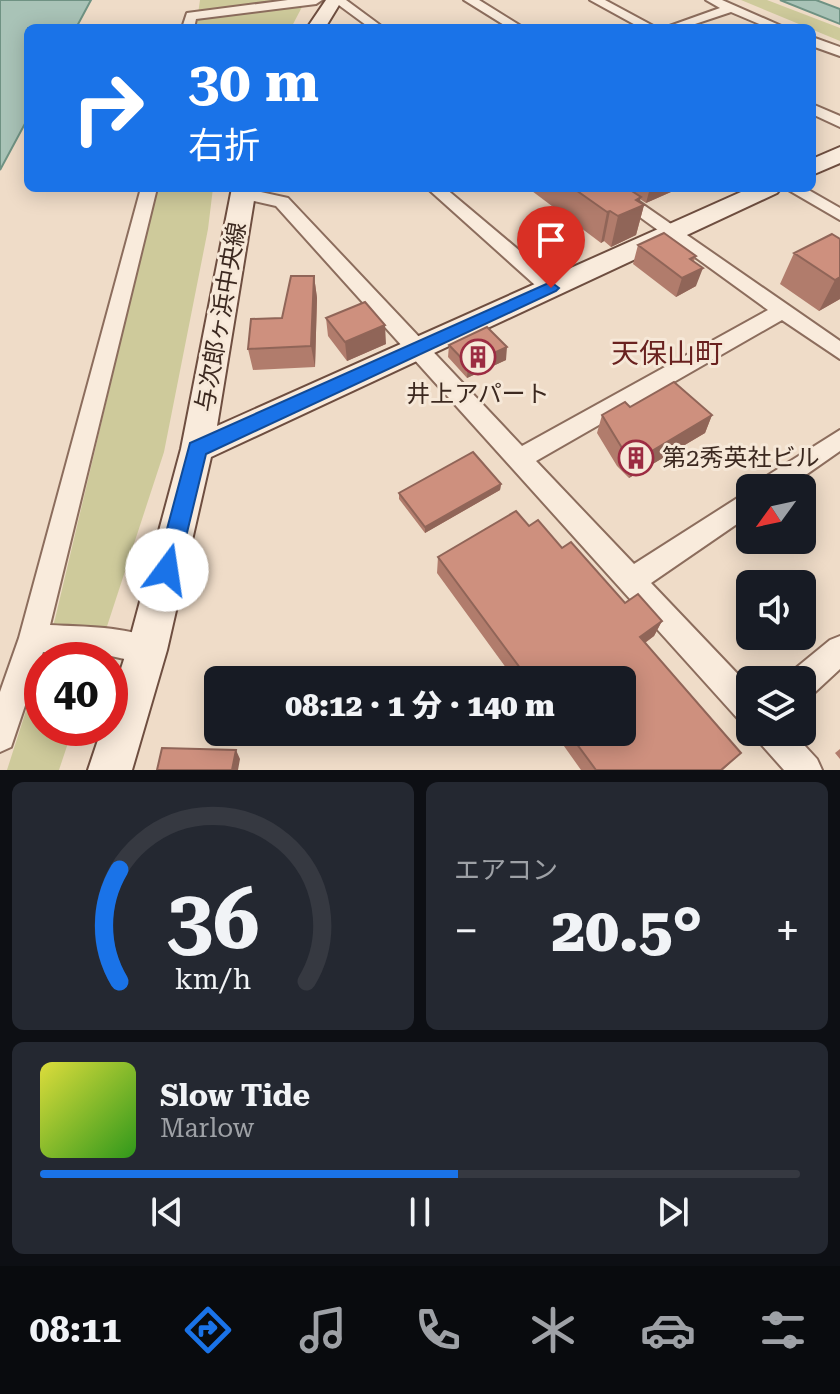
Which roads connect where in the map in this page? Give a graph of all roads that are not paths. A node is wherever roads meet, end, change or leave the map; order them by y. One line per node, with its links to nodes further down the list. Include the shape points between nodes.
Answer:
1 (316, 0): 7 (street, via 191,16)
2 (336, 0): 8 (street); 9 (street)
3 (470, 0): 10 (street)
4 (596, 0): 11 (street)
5 (712, 0): 6 (street)
6 (732, 8): 12 (street); 13 (street)
7 (189, 24)
8 (319, 24)
9 (372, 24)
10 (511, 24)
11 (643, 24)
12 (682, 24)
13 (770, 24)
14 (816, 43): 15 (street)
15 (840, 52)
16 (816, 110): 17 (street)
17 (840, 122)
18 (840, 154): 19 (street)
19 (816, 166)
20 (148, 192): 39 (street)
21 (244, 192): 34 (street, 与次郎ヶ浜中央線)
22 (250, 192): 31 (street, via 282,202)
23 (440, 192): 29 (street)
24 (614, 192): 28 (street)
25 (760, 192): 28 (street)
26 (800, 192): 27 (street)
27 (840, 215)
28 (671, 232): 29 (street); 30 (street)
29 (551, 288): 31 (street)
30 (783, 311): 32 (street); 35 (street)
31 (418, 349): 34 (street); 35 (street)
32 (840, 351)
33 (840, 439): 36 (street)
34 (197, 449): 40 (street, 与次郎ヶ浜中央線)
35 (520, 458): 38 (street)
36 (789, 474)
37 (736, 510): 38 (street)
38 (633, 580): 43 (street)
39 (33, 638): 40 (street, via 111,642); 44 (street)
40 (147, 650): 46 (street, 与次郎ヶ浜中央線)
41 (840, 650): 42 (street)
42 (816, 671)
43 (736, 694)
44 (0, 736)
45 (784, 746): 47 (street)
46 (110, 770)
47 (806, 770)

